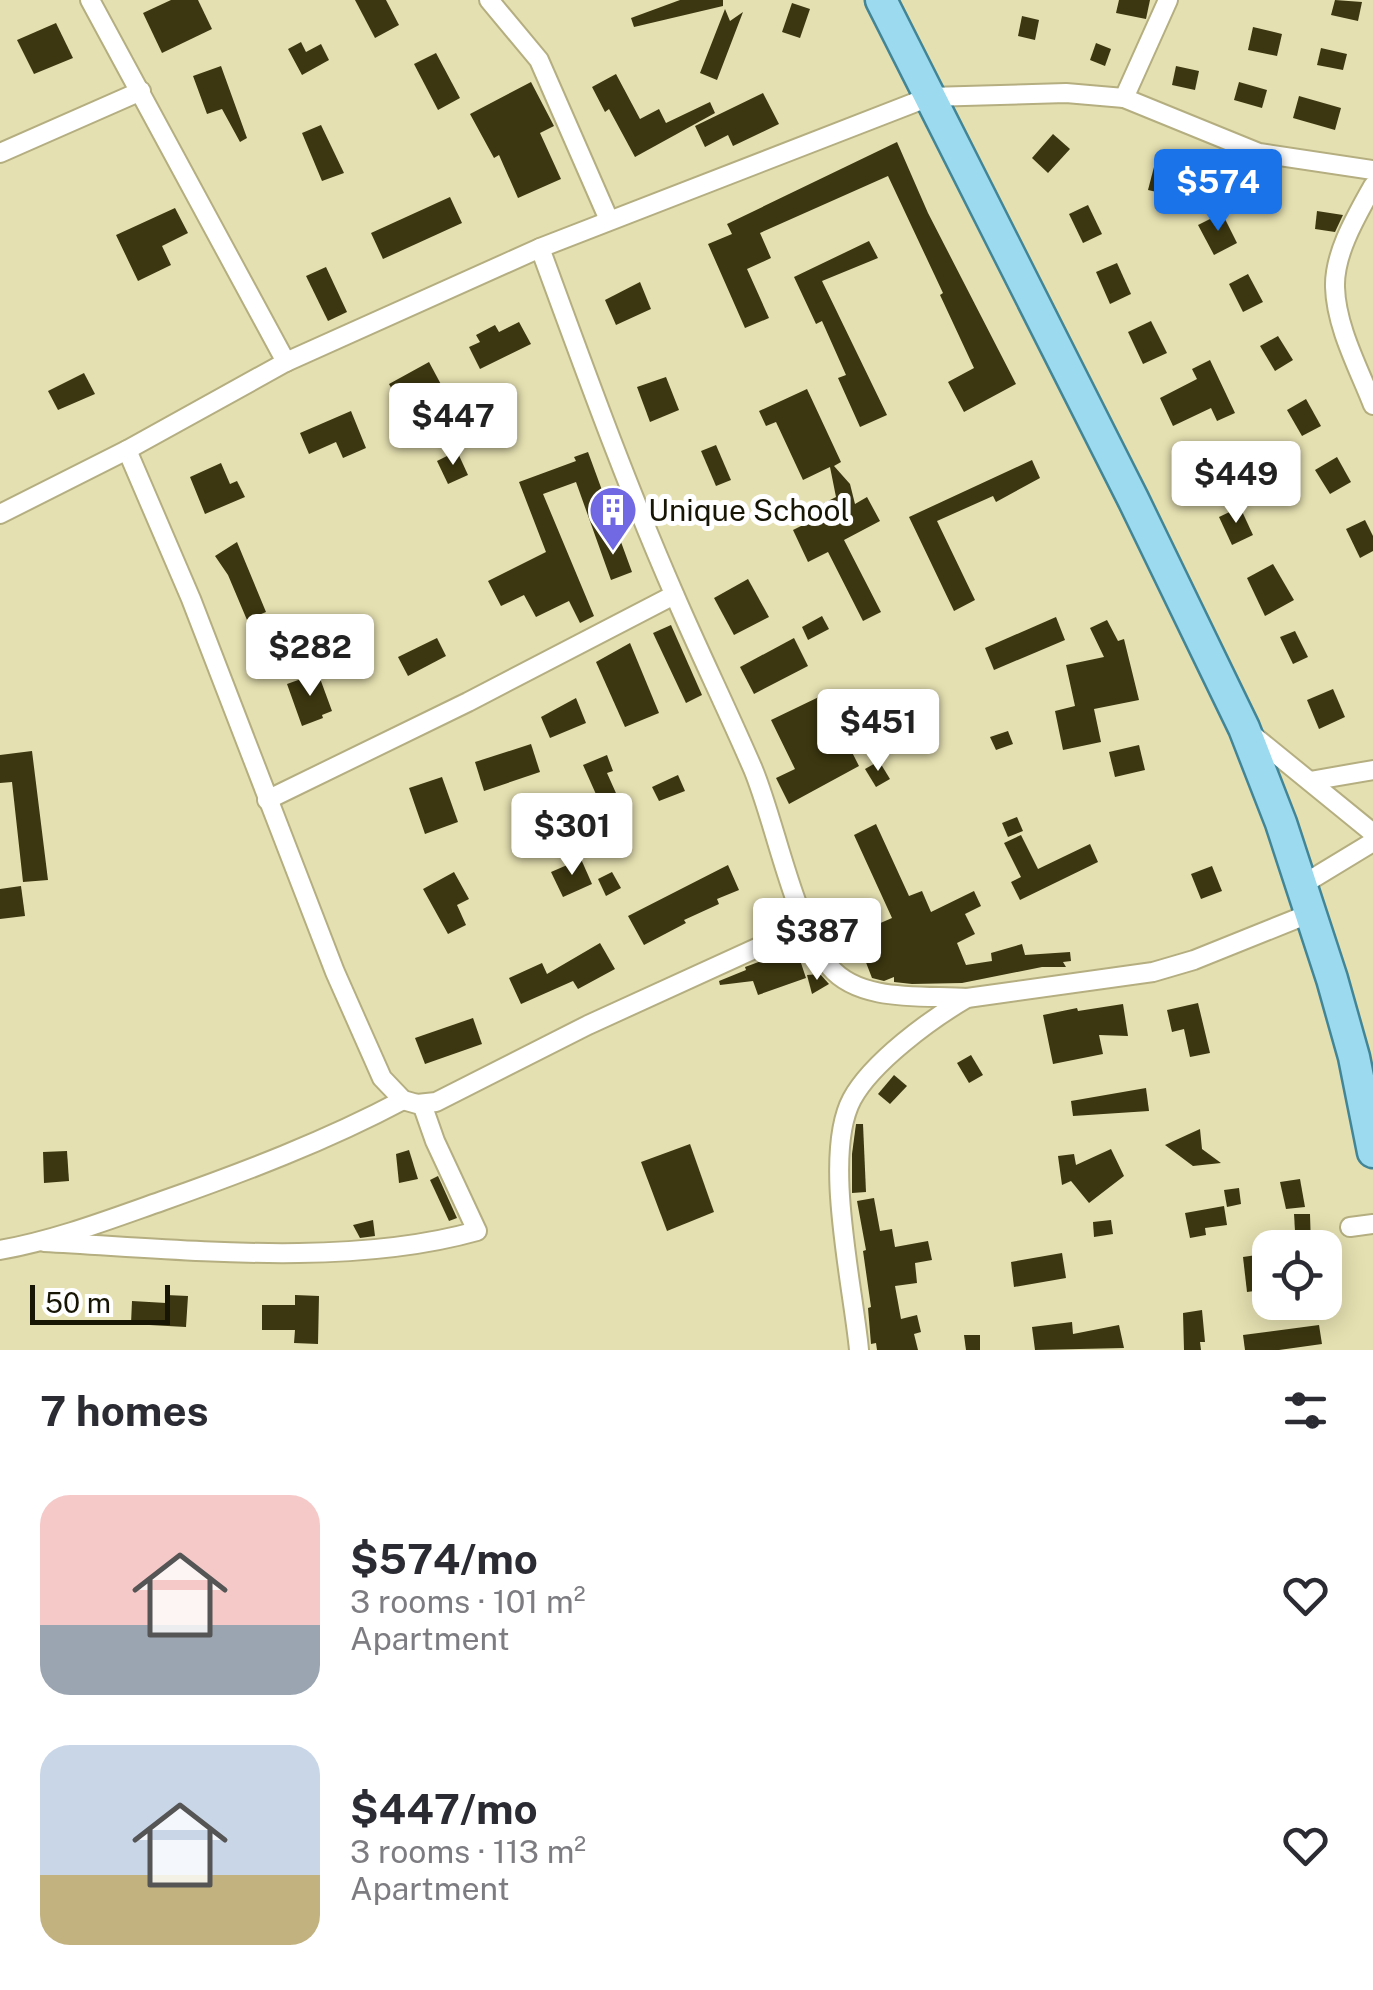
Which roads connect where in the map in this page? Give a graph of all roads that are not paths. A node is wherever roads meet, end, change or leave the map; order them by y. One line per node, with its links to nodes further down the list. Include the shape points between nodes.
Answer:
1 (90, 0): 5 (street)
2 (488, 0): 11 (street, via 539,60)
3 (881, 0): 6 (main road)
4 (1168, 0): 7 (street)
5 (141, 91): 8 (street); 13 (street)
6 (929, 97): 7 (street); 11 (street); 18 (main road)
7 (1124, 98): 9 (street, via 1259,153)
8 (0, 153)
9 (1373, 170)
10 (1373, 186): 14 (street, via 1355,218 1335,284)
11 (609, 220): 12 (street)
12 (540, 248): 13 (street); 17 (street)
13 (286, 362): 15 (street)
14 (1373, 406)
15 (127, 450): 16 (street); 21 (street)
16 (0, 514)
17 (674, 595): 21 (street); 25 (street, via 753,770)
18 (1244, 728): 20 (street); 24 (main road)
19 (1373, 770): 20 (street)
20 (1310, 781): 22 (street)
21 (267, 800): 27 (street, via 382,1078)
22 (1373, 833)
23 (1373, 842): 24 (street)
24 (1307, 899): 26 (street, via 1194,960 1153,972); 29 (main road, via 1354,1056)
25 (807, 925): 26 (street, via 831,968 854,985); 28 (street)
26 (967, 998): 34 (street, via 892,1052 853,1096 842,1123 842,1202)
27 (403, 1100): 28 (street); 32 (street, via 247,1171)
28 (422, 1104): 32 (street, via 477,1232 358,1251)
29 (1373, 1152)
30 (1373, 1224): 31 (street)
31 (1350, 1227)
32 (44, 1242): 33 (street)
33 (0, 1250)
34 (859, 1350)

